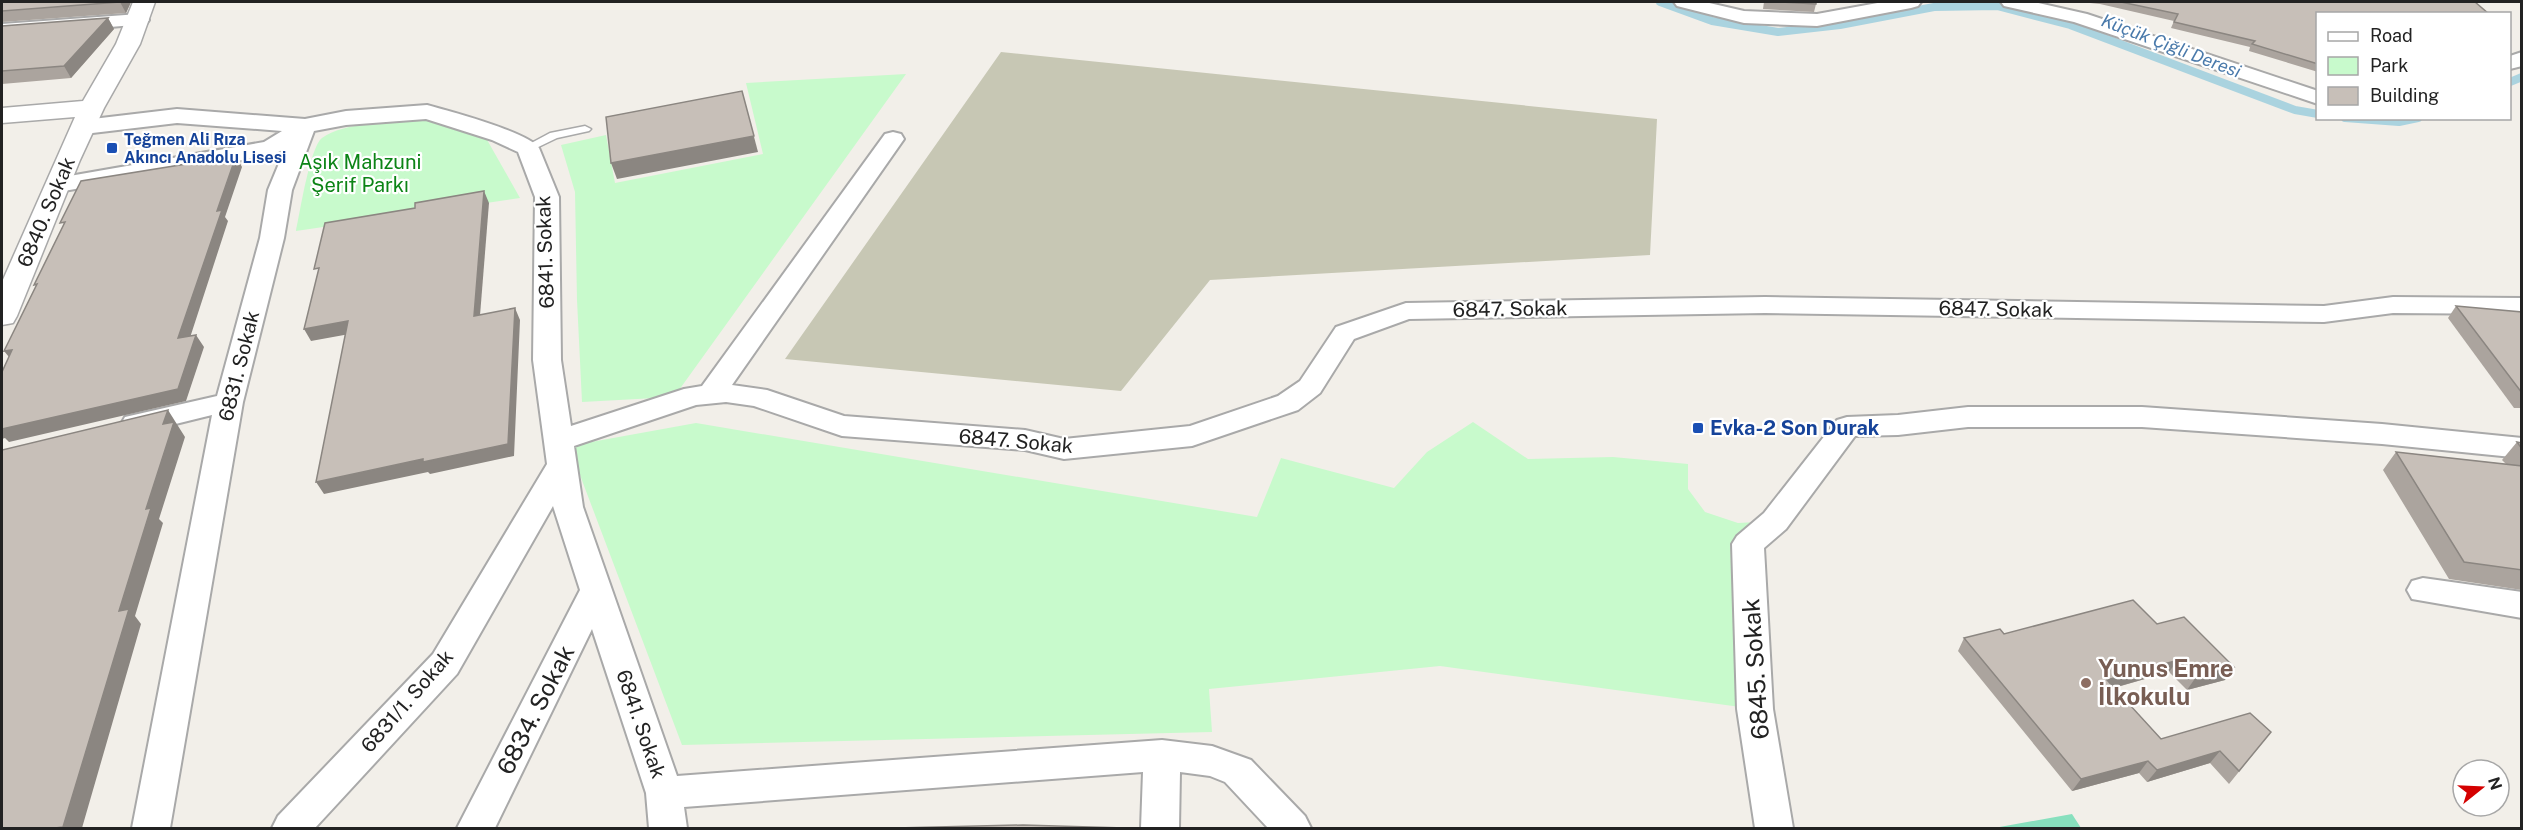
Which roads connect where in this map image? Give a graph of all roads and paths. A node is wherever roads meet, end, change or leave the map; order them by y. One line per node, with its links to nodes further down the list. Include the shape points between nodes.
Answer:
1 (1684, 2): 2 (street, via 1744,17 1817,20)
2 (1911, 2)
3 (2011, 2): 6 (street, via 2080,18)
4 (141, 11): 5 (street); 8 (street, 6840. Sokak)
5 (2, 30)
6 (2316, 97)
7 (2, 115): 8 (street)
8 (88, 117): 9 (street, via 177,116); 13 (street, 6840. Sokak)
9 (305, 126): 12 (street, via 346,118 427,112); 13 (street, via 271,148); 17 (street, 6831. Sokak, via 280,190 272,238)
10 (585, 129): 12 (lane, via 554,135)
11 (892, 139): 16 (street)
12 (528, 148): 20 (street, 6841. Sokak, via 547,197 547,360)
13 (58, 185): 15 (street, 6840. Sokak)
14 (2522, 306): 16 (street, 6847. Sokak, via 2393,305 2324,314 1765,305 1406,311 1345,333 1310,387 1288,403 1192,436 1064,449 1025,440 842,426 758,397)
15 (2, 316)
16 (711, 394): 20 (street, 6847. Sokak, via 694,396)
17 (229, 402): 18 (street); 26 (street, 6831. Sokak)
18 (104, 432)
19 (2522, 448): 32 (street, 6845. Sokak, via 2142,417 1968,417 1847,427 1774,521 1748,544 1755,709)
20 (559, 454): 22 (street, 6841. Sokak, via 568,507); 27 (street, 6831/1. Sokak, via 445,664)
21 (2423, 590): 23 (street)
22 (595, 591): 25 (street, 6841. Sokak); 28 (street, 6834. Sokak)
23 (2522, 605)
24 (1162, 755): 25 (street); 30 (street); 31 (street, via 1212,761 1238,771)
25 (664, 794): 29 (street, 6841. Sokak)
26 (151, 828)
27 (291, 828)
28 (476, 828)
29 (669, 828)
30 (1160, 828)
31 (1292, 828)
32 (1774, 828)

